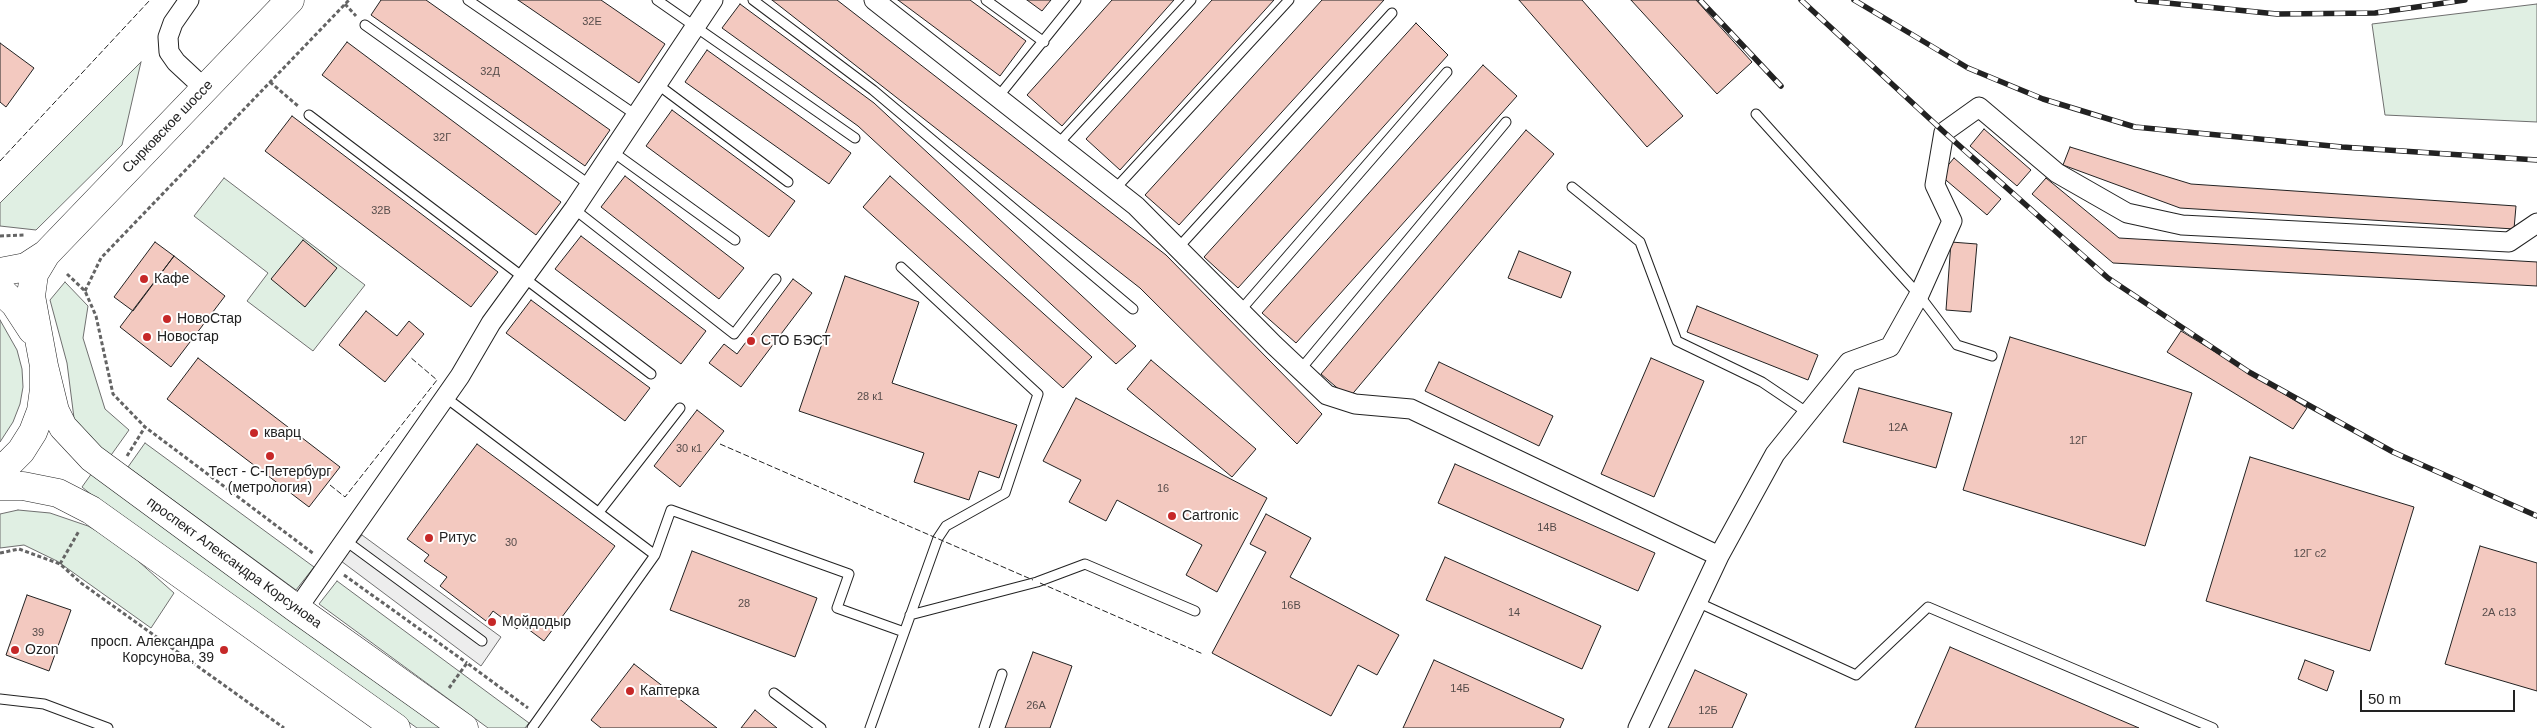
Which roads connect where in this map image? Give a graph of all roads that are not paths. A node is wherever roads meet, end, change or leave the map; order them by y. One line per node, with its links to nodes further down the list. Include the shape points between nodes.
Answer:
1 (190, 0): 18 (street, via 173,23 168,37 169,52)
2 (290, 0): 18 (main road, Сырковское шоссе)
3 (468, 0): 22 (lane)
4 (657, 0): 14 (lane)
5 (713, 0): 14 (street)
6 (753, 0): 42 (lane, via 873,90)
7 (874, 0): 19 (street)
8 (986, 0): 15 (lane)
9 (1076, 0): 15 (lane)
10 (1191, 0): 25 (lane)
11 (1288, 0): 30 (lane)
12 (1392, 13): 34 (lane)
13 (365, 25): 28 (lane)
14 (696, 26): 17 (street); 24 (lane)
15 (1044, 42): 19 (lane)
16 (1448, 72): 43 (lane)
17 (657, 84): 22 (street); 27 (lane)
18 (205, 89): 35 (main road, Сырковское шоссе)
19 (998, 97): 25 (street)
20 (1756, 114): 41 (lane)
21 (309, 115): 38 (lane)
22 (636, 115): 26 (street)
23 (1506, 122): 46 (lane)
24 (855, 138)
25 (1058, 144): 30 (street)
26 (612, 152): 28 (street); 33 (lane)
27 (788, 182)
28 (590, 185): 31 (street)
29 (1572, 186): 50 (lane, via 1640,242 1677,341 1762,382)
30 (1115, 190): 34 (street)
31 (574, 209): 38 (street); 39 (lane, via 734,334)
32 (2537, 223): 41 (street, via 2509,242 2182,226 2127,213 2057,173 1979,107 1944,132 1935,185 1952,221)
33 (735, 240)
34 (1178, 248): 43 (street)
35 (46, 254): 37 (main road, via 26,267); 44 (main road, via 34,274 30,296)
36 (901, 267): 60 (lane, via 1038,394 1005,493 946,526 938,538)
37 (0, 272)
38 (524, 276): 47 (lane); 48 (street)
39 (776, 279)
40 (0, 290): 44 (main road, via 28,323)
41 (1919, 296): 45 (lane, via 1957,345); 50 (street, via 1890,347 1849,362)
42 (1133, 309)
43 (1240, 311): 46 (street)
44 (41, 355): 51 (main road, via 44,389 41,411 21,451); 58 (main road, проспект Александра Корсунова, via 55,411 73,440 115,475)
45 (1992, 356)
46 (1300, 370): 56 (street, via 1327,395 1355,404 1411,409)
47 (651, 374)
48 (445, 398): 53 (lane); 54 (street)
49 (680, 408): 53 (lane)
50 (1808, 413): 56 (street, via 1775,454)
51 (0, 472)
52 (0, 486): 67 (main road, via 23,486 58,493 91,510)
53 (599, 512): 55 (lane)
54 (346, 541): 58 (street); 62 (lane)
55 (655, 555): 61 (lane, via 671,510 849,574 837,608); 69 (lane)
56 (1719, 556): 57 (street)
57 (1697, 602): 73 (street); 74 (lane, via 1856,675 1928,607)
58 (297, 609): 68 (main road, проспект Александра Корсунова)
59 (1195, 611): 60 (lane, via 1085,564 1037,582)
60 (910, 615): 61 (lane)
61 (904, 632): 71 (lane)
62 (482, 641)
63 (1002, 674): 72 (lane)
64 (774, 693): 70 (lane)
65 (0, 699): 66 (lane, via 44,704)
66 (108, 728)
67 (396, 728)
68 (464, 728)
69 (532, 728)
70 (820, 728)
71 (870, 728)
72 (984, 728)
73 (1638, 728)
74 (2213, 728)

